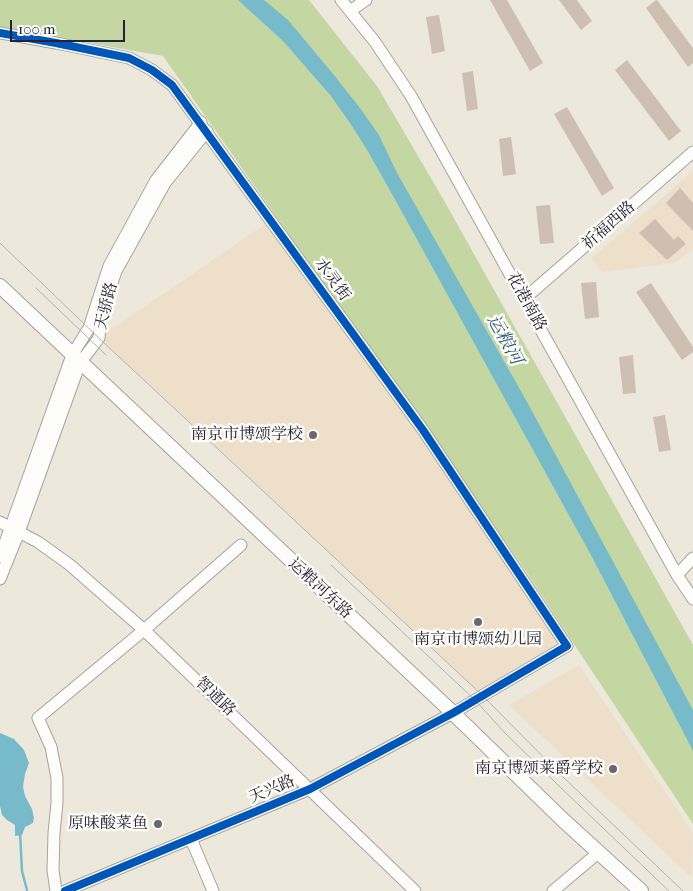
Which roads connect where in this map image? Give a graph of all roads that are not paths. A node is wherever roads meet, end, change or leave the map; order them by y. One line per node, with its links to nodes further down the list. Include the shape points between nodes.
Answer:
1 (341, 0): 3 (street, 花港南路)
2 (366, 0): 3 (street)
3 (350, 11): 8 (street, 花港南路, via 411,96)
4 (0, 33): 5 (street, 水灵街, via 129,58 172,85)
5 (204, 127): 9 (street, 天骄路, via 165,183 116,271 101,316 99,338); 20 (street, 水灵街, via 423,430)
6 (693, 152): 8 (street, 祈福西路)
7 (0, 286): 9 (main road, 运粮河东路)
8 (524, 299): 15 (street, 花港南路)
9 (76, 359): 11 (street, 天骄路); 21 (main road, 运粮河东路)
10 (0, 522): 11 (street, 智通路)
11 (15, 529): 13 (street, 天骄路); 16 (street, 天骄路); 19 (street, 智通路, via 70,565)
12 (241, 545): 19 (street)
13 (0, 557)
14 (693, 558): 15 (street)
15 (678, 575): 17 (street, 花港南路)
16 (0, 579)
17 (690, 585): 18 (street, 花港南路)
18 (693, 599)
19 (144, 630): 22 (street, 智通路); 25 (street, via 38,718 51,747 57,778 53,870)
20 (567, 646): 21 (street, 天兴路)
21 (453, 713): 22 (street, 天兴路); 24 (main road, 运粮河东路)
22 (310, 789): 23 (street, 天兴路); 28 (street, 智通路)
23 (191, 839): 26 (street, 天兴路); 27 (street)
24 (598, 852): 29 (street); 30 (main road, 运粮河东路)
25 (56, 891)
26 (65, 891)
27 (213, 891)
28 (415, 891)
29 (553, 891)
30 (641, 891)

